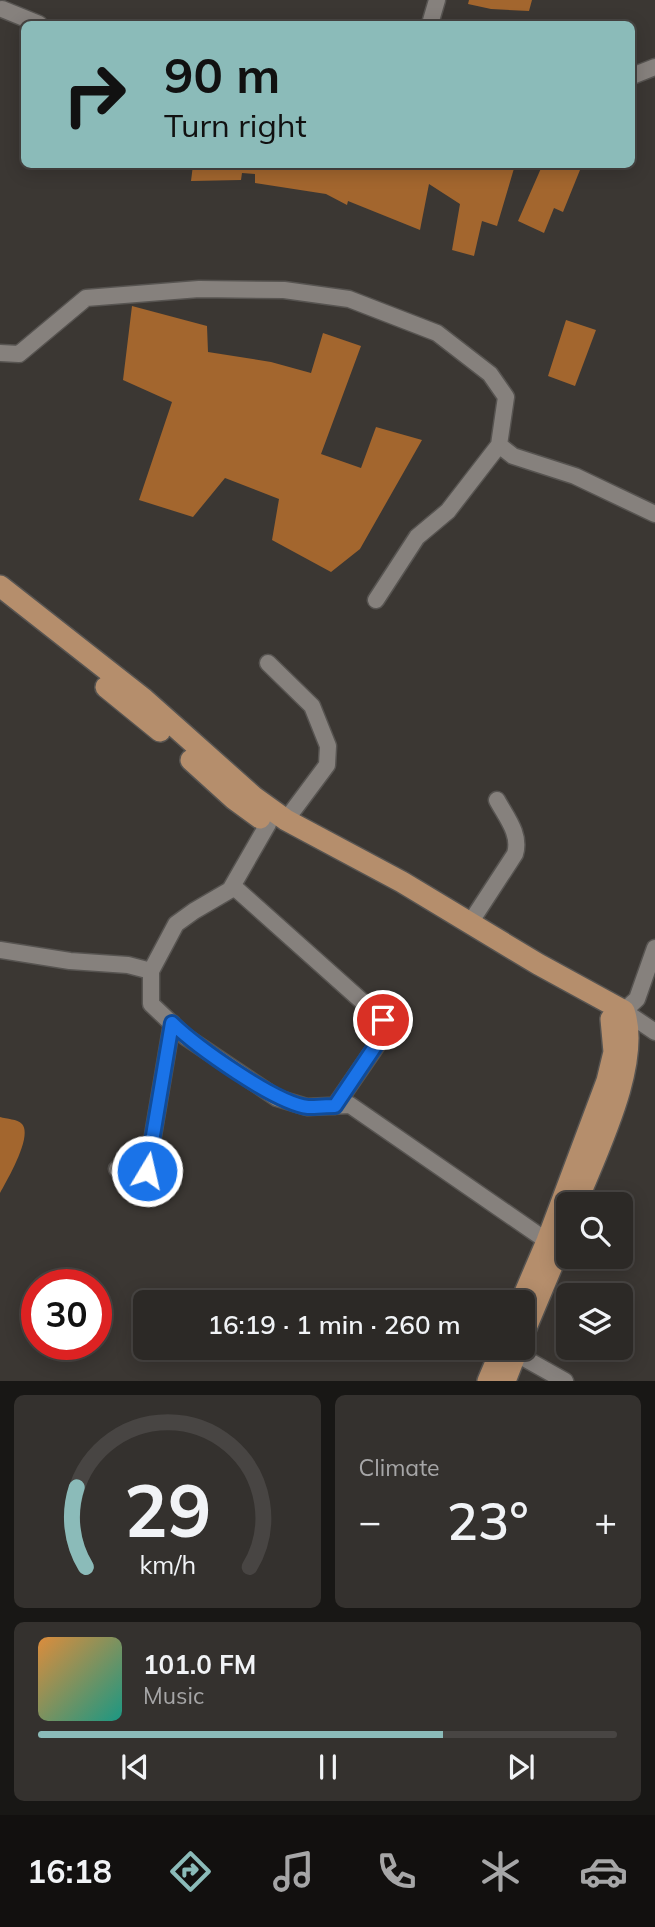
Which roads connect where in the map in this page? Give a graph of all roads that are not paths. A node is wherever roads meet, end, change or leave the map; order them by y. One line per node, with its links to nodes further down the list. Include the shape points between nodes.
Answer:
1 (437, 0): 4 (street)
2 (2, 9): 3 (street)
3 (31, 21)
4 (431, 21)
5 (655, 67): 6 (street)
6 (635, 75)
7 (0, 354): 8 (street, via 19,354 86,298 199,289 284,289 349,299 437,333 490,374 506,397)
8 (499, 445): 9 (street, via 513,456 575,476); 11 (street, via 448,511 418,537)
9 (655, 514)
10 (0, 586): 14 (main road)
11 (376, 600)
12 (0, 603): 14 (main road)
13 (268, 663): 16 (street, via 312,706 328,747 327,765)
14 (140, 705): 16 (main road, via 234,799)
15 (497, 800): 18 (street, via 518,844)
16 (277, 822): 17 (street); 18 (main road, via 402,882); 22 (main road, via 389,889)
17 (233, 886): 21 (street, via 176,924); 24 (street, via 383,1020 380,1039)
18 (470, 923): 22 (main road)
19 (655, 948): 22 (street)
20 (0, 950): 21 (street)
21 (151, 971): 23 (street, via 151,1004)
22 (632, 1021): 26 (main road, via 624,1077); 27 (main road, via 614,1052)
23 (172, 1023): 24 (street, via 277,1098 307,1107); 25 (street, via 147,1171)
24 (335, 1106): 27 (street, via 350,1105)
25 (117, 1169)
26 (581, 1192)
27 (547, 1241): 29 (main road)
28 (556, 1252): 30 (main road)
29 (526, 1290)
30 (535, 1298)
31 (503, 1360): 34 (main road)
32 (510, 1360): 35 (main road)
33 (534, 1360): 36 (street)
34 (488, 1381)
35 (505, 1381)
36 (565, 1381)

